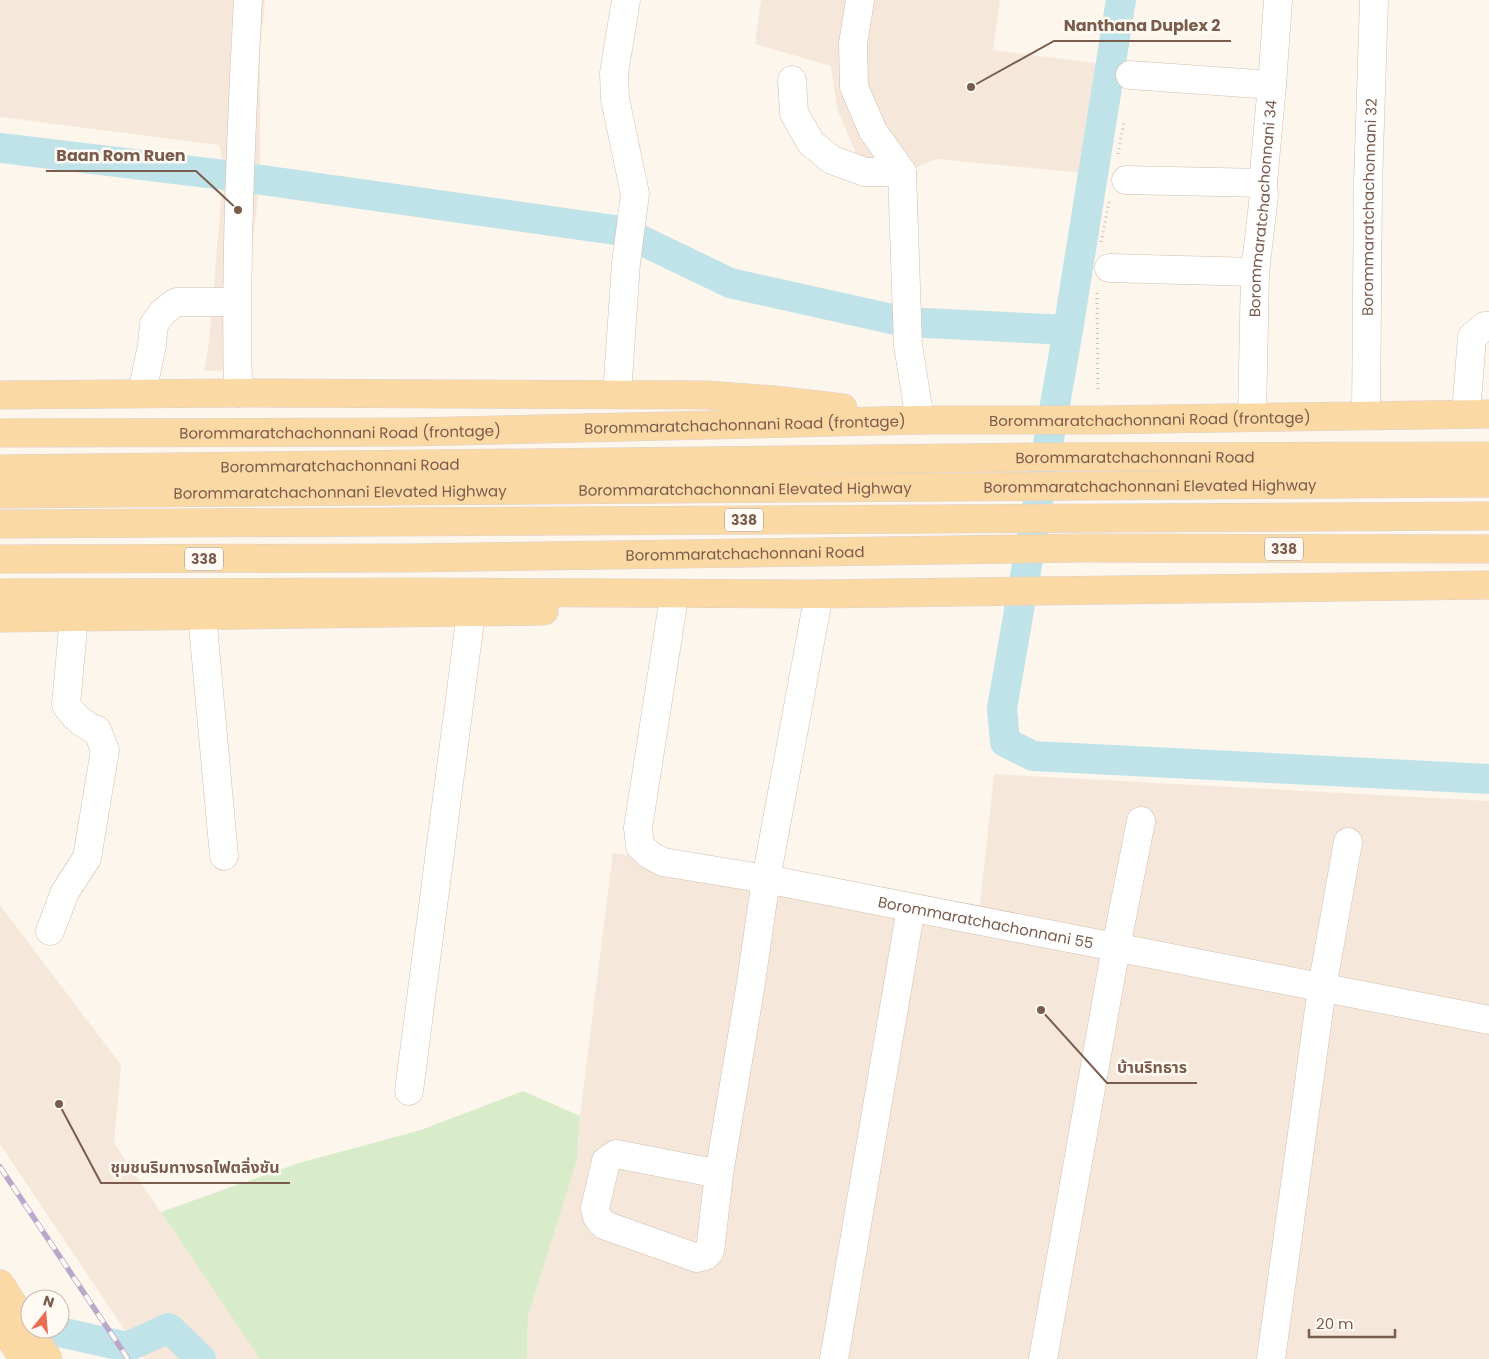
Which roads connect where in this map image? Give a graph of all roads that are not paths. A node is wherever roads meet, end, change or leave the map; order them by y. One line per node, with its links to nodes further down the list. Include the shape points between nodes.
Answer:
1 (248, 0): 14 (street)
2 (626, 0): 18 (street, via 614,73 615,99 635,194 626,263)
3 (860, 0): 9 (street, via 853,44 854,87 874,131)
4 (1278, 0): 8 (street, Borommaratchachonnani 34)
5 (1374, 0): 21 (street, Borommaratchachonnani 32)
6 (1130, 75): 8 (street)
7 (792, 80): 9 (street, via 794,113 811,143 832,160 865,172)
8 (1272, 85): 11 (street, Borommaratchachonnani 34)
9 (902, 172): 23 (street, via 908,346)
10 (1126, 180): 11 (street)
11 (1263, 183): 13 (street, Borommaratchachonnani 34)
12 (1109, 268): 13 (street)
13 (1255, 272): 22 (street, Borommaratchachonnani 34)
14 (236, 302): 16 (street); 17 (street, via 176,302 163,312 154,324)
15 (1489, 326): 20 (street, via 1484,326 1472,337)
16 (238, 393): 17 (main road); 18 (main road)
17 (142, 394): 19 (main road)
18 (617, 394): 23 (main road, via 774,400)
19 (0, 395)
20 (1478, 414): 21 (main road, Borommaratchachonnani Road (frontage))
21 (1366, 415): 22 (main road, Borommaratchachonnani Road (frontage))
22 (1252, 417): 23 (main road, Borommaratchachonnani Road (frontage))
23 (920, 420): 24 (main road, Borommaratchachonnani Road (frontage), via 410,432)
24 (0, 433)
25 (1489, 456): 26 (main road, Borommaratchachonnani Road, via 1038,457)
26 (0, 469)
27 (1489, 483): 28 (main road, Borommaratchachonnani Elevated Highway / 338)
28 (0, 494)
29 (1489, 516): 30 (main road, Borommaratchachonnani Elevated Highway / 338)
30 (0, 524)
31 (1489, 549): 32 (main road, Borommaratchachonnani Road / 338, via 1079,548 407,558)
32 (0, 559)
33 (1489, 584): 35 (main road, 338)
34 (0, 593): 35 (main road, 338)
35 (819, 594): 36 (main road, via 738,607); 44 (street)
36 (672, 610): 37 (main road); 44 (street, Borommaratchachonnani 55, via 638,828 640,846 663,862)
37 (471, 613): 38 (main road); 50 (street)
38 (202, 615): 39 (main road); 43 (street)
39 (74, 617): 40 (main road); 46 (street, via 66,705 85,726 97,730 105,750 87,858 66,892)
40 (0, 618)
41 (1141, 821): 47 (street)
42 (1348, 842): 48 (street)
43 (224, 856)
44 (766, 879): 45 (street, Borommaratchachonnani 55); 51 (street)
45 (910, 908): 47 (street, Borommaratchachonnani 55); 56 (street)
46 (50, 931)
47 (1116, 947): 48 (street, Borommaratchachonnani 55); 57 (street)
48 (1322, 988): 49 (street, Borommaratchachonnani 55); 58 (street)
49 (1489, 1020)
50 (409, 1091)
51 (719, 1174): 51 (street, via 616,1154 606,1161 603,1170 595,1208 597,1217 604,1225 697,1258 705,1256 710,1252)
52 (0, 1284): 53 (main road)
53 (12, 1329): 54 (main road); 55 (main road)
54 (24, 1359)
55 (48, 1359)
56 (834, 1359)
57 (1043, 1359)
58 (1271, 1359)

